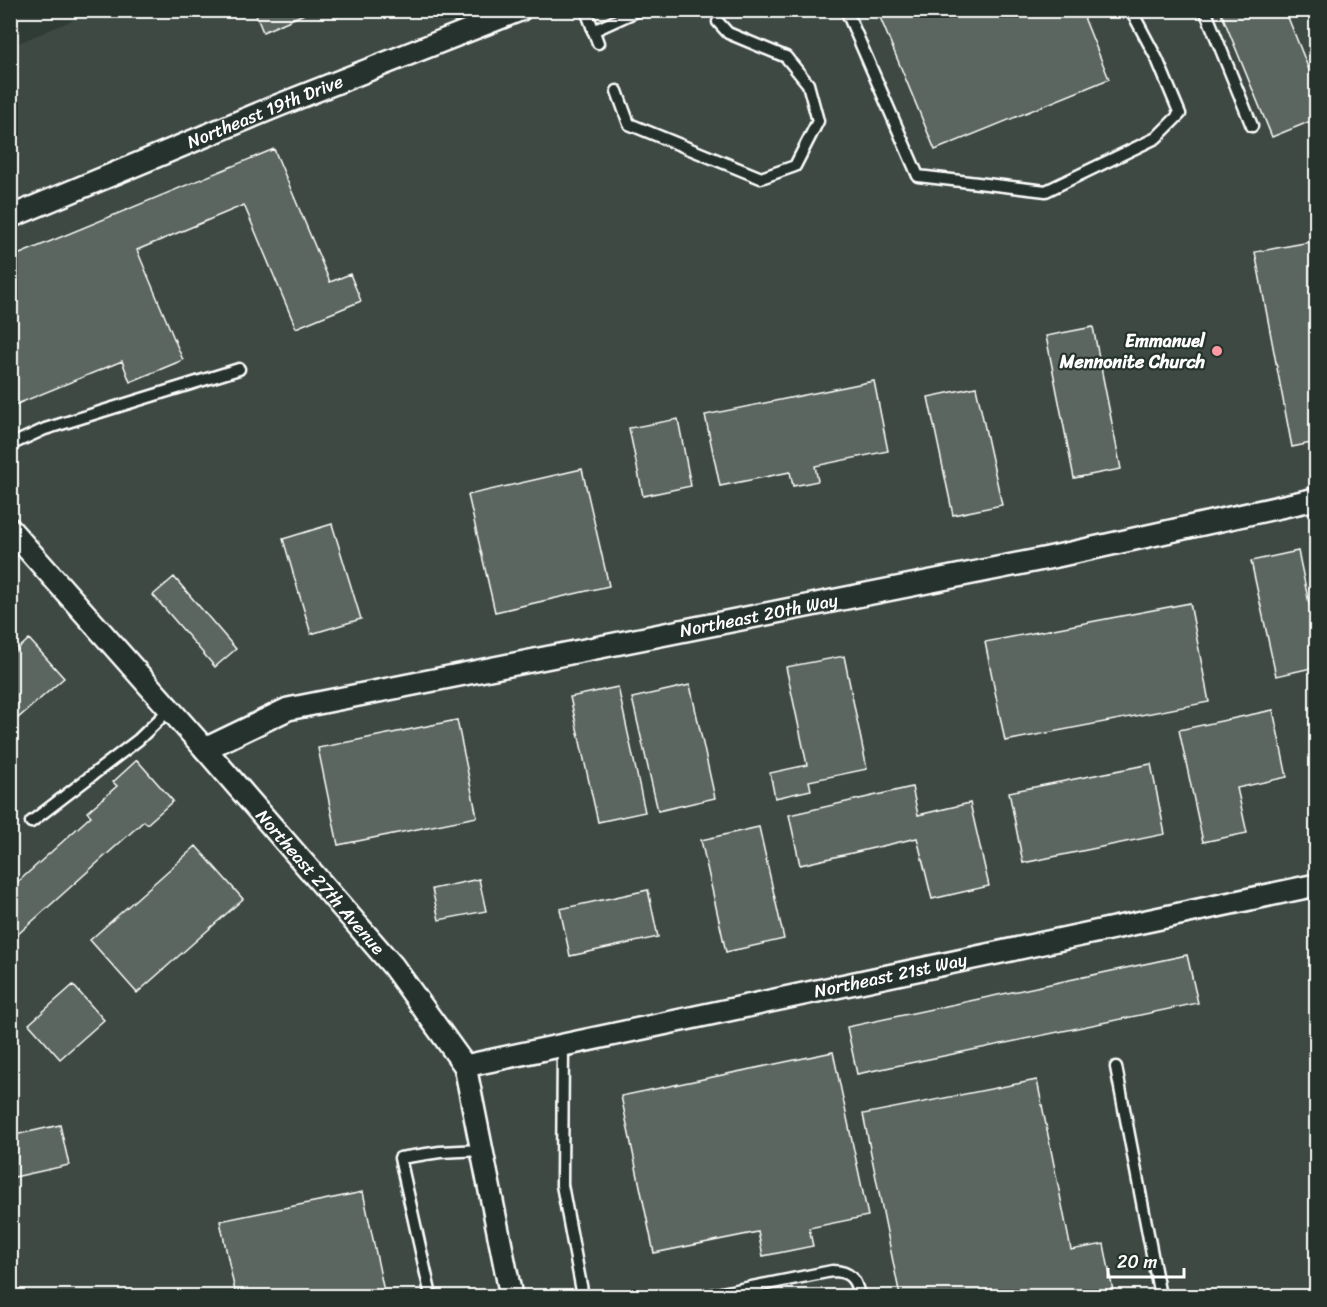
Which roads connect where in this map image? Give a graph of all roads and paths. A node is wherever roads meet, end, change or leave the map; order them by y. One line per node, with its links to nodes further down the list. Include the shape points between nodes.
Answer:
1 (520, 10): 12 (street, Northeast 19th Drive)
2 (586, 10): 8 (lane)
3 (639, 10): 8 (lane)
4 (846, 10): 5 (lane, via 918,176 1046,191 1156,138 1180,114)
5 (1131, 10)
6 (1205, 10): 11 (lane)
7 (718, 21): 10 (lane, via 728,33 786,57 808,84 818,121 795,166 761,178 629,124)
8 (593, 31): 9 (lane)
9 (597, 43)
10 (617, 91)
11 (1252, 126)
12 (10, 217)
13 (238, 369): 14 (lane, via 45,429)
14 (10, 445)
15 (1317, 499): 18 (street, Northeast 20th Way, via 1048,558 288,709)
16 (10, 529): 17 (street, Northeast 27th Avenue)
17 (171, 710): 18 (street, Northeast 27th Avenue); 19 (lane)
18 (205, 749): 22 (street, Northeast 27th Avenue, via 393,966)
19 (31, 822)
20 (1317, 885): 21 (street, Northeast 21st Way)
21 (563, 1045): 22 (street, Northeast 21st Way); 27 (lane, via 562,1185)
22 (465, 1066): 24 (street, Northeast 27th Avenue)
23 (1116, 1067): 30 (lane)
24 (482, 1150): 25 (lane, via 400,1158); 26 (street, Northeast 27th Avenue)
25 (431, 1296)
26 (511, 1296)
27 (583, 1296)
28 (706, 1296): 29 (lane, via 832,1271 850,1275)
29 (860, 1296)
30 (1160, 1296)

